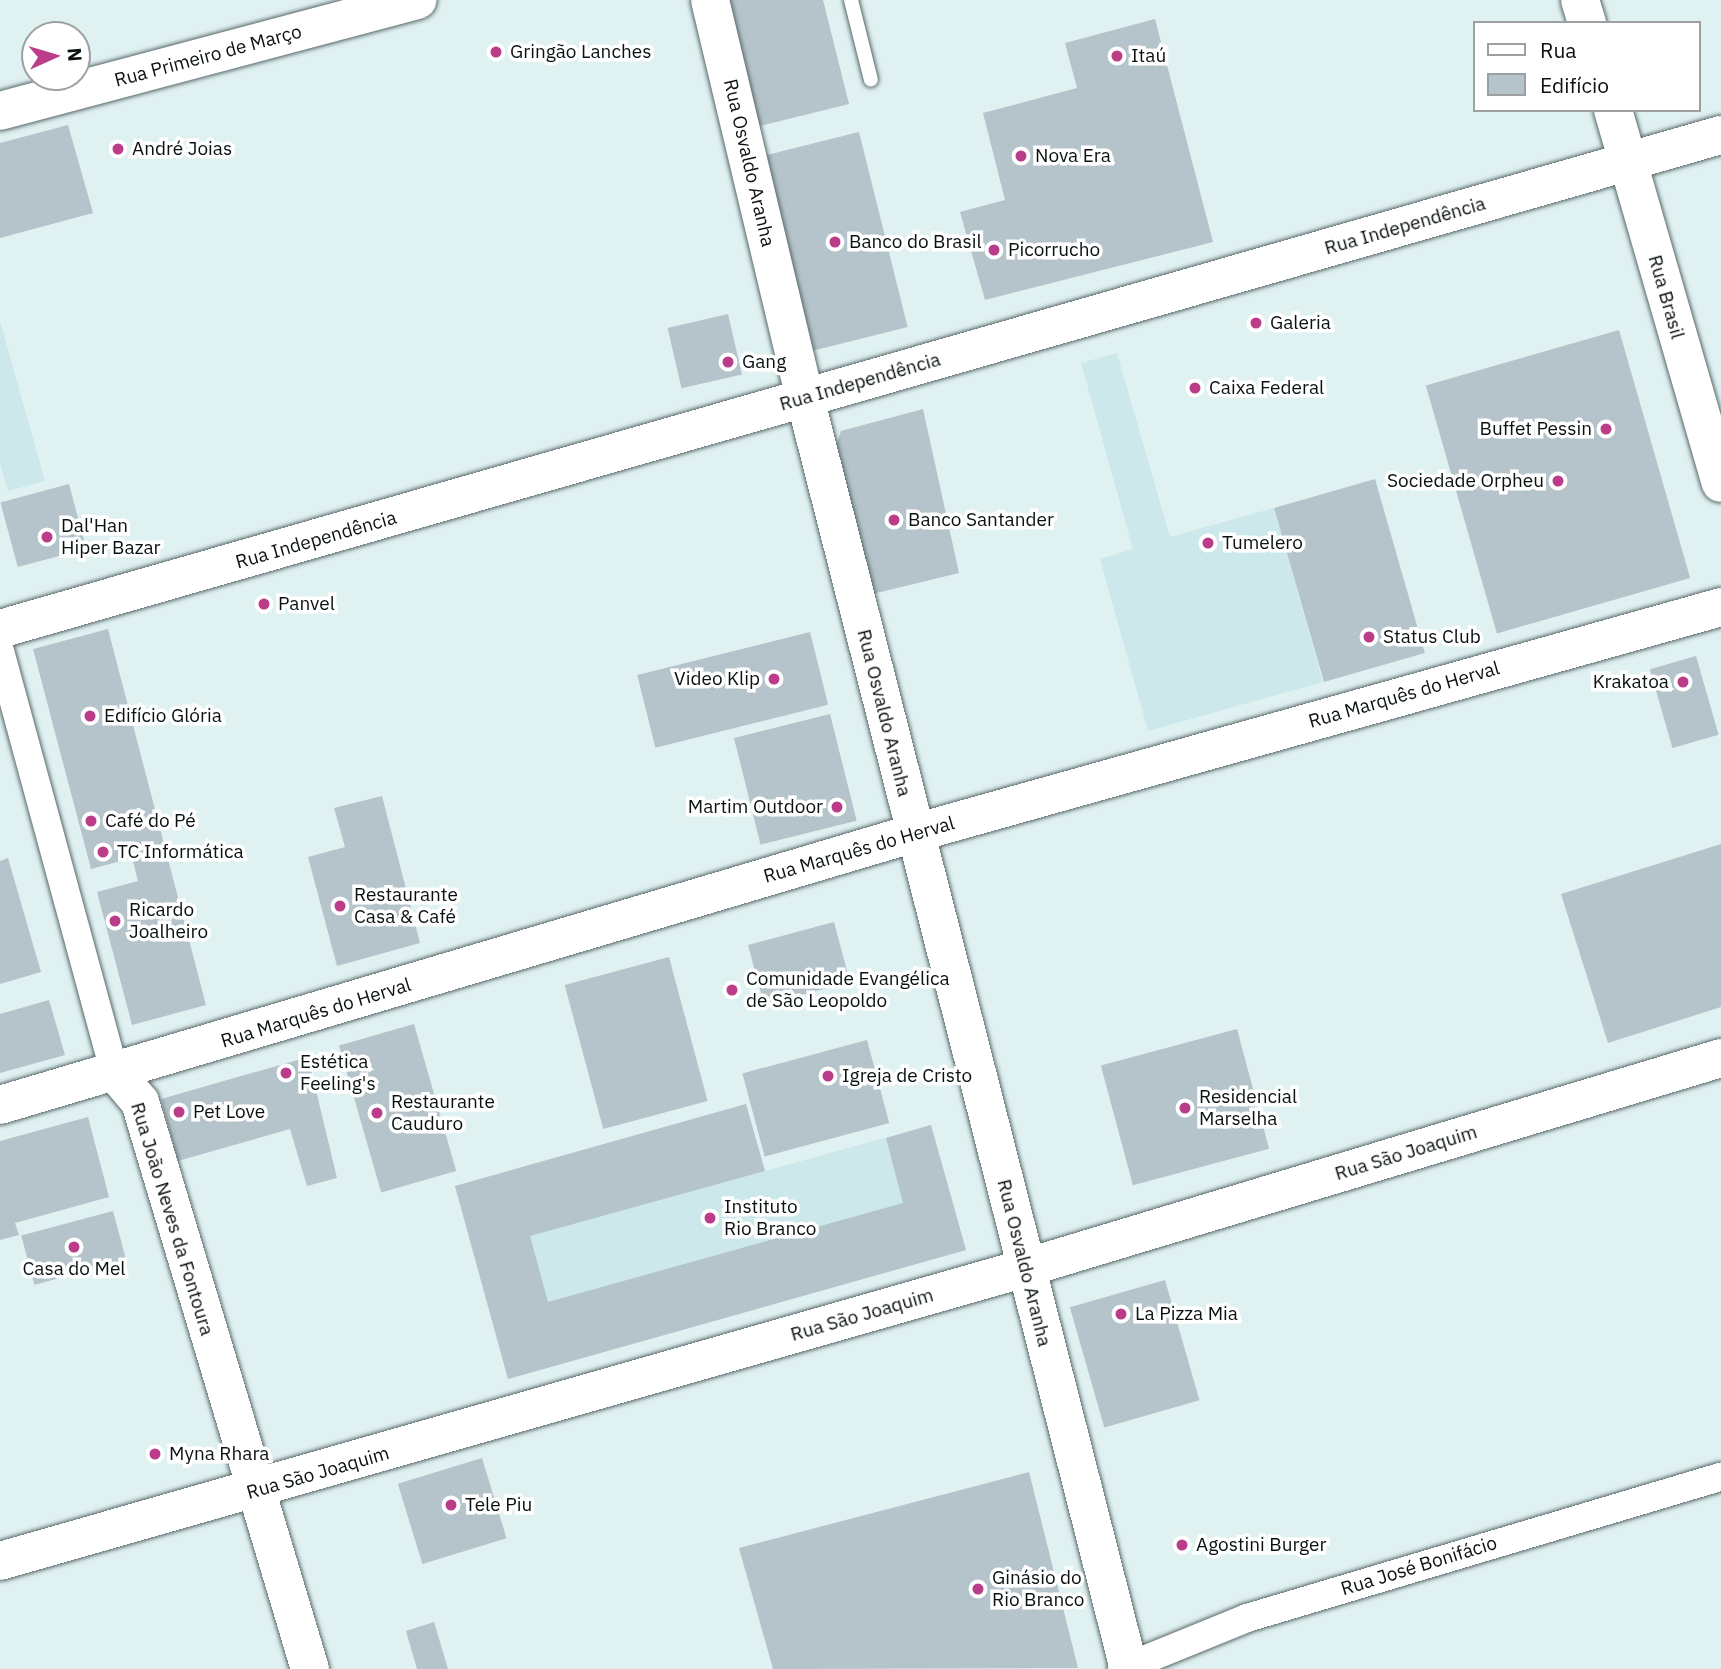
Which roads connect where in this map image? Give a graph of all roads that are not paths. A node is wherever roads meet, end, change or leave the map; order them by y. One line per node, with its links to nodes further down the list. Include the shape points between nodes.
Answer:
1 (417, 0): 7 (street, Rua Primeiro de Março)
2 (710, 0): 11 (street, Rua Osvaldo Aranha)
3 (851, 0): 6 (lane)
4 (1580, 0): 5 (street)
5 (1586, 21)
6 (871, 80)
7 (0, 111)
8 (1614, 112): 10 (street, Rua Brasil)
9 (1721, 135): 10 (street, Rua Independência)
10 (1628, 162): 11 (street, Rua Independência); 12 (street, Rua Brasil)
11 (804, 398): 14 (street, Rua Independência); 16 (street, Rua Osvaldo Aranha)
12 (1721, 483)
13 (1721, 607): 16 (street, Rua Marquês do Herval)
14 (0, 629)
15 (0, 651): 18 (street, Rua João Neves da Fontoura)
16 (915, 833): 18 (street, Rua Marquês do Herval); 20 (street, Rua Osvaldo Aranha)
17 (1721, 1058): 20 (street, Rua São Joaquim)
18 (114, 1071): 19 (street, Rua Marquês do Herval); 22 (street, Rua João Neves da Fontoura, via 140,1102)
19 (0, 1105)
20 (1025, 1268): 22 (street, Rua São Joaquim); 24 (street, Rua Osvaldo Aranha)
21 (1721, 1477): 24 (street, Rua José Bonifácio, via 1247,1618)
22 (255, 1492): 23 (street, Rua São Joaquim); 25 (street, Rua João Neves da Fontoura)
23 (0, 1561)
24 (1127, 1668)
25 (310, 1669)

